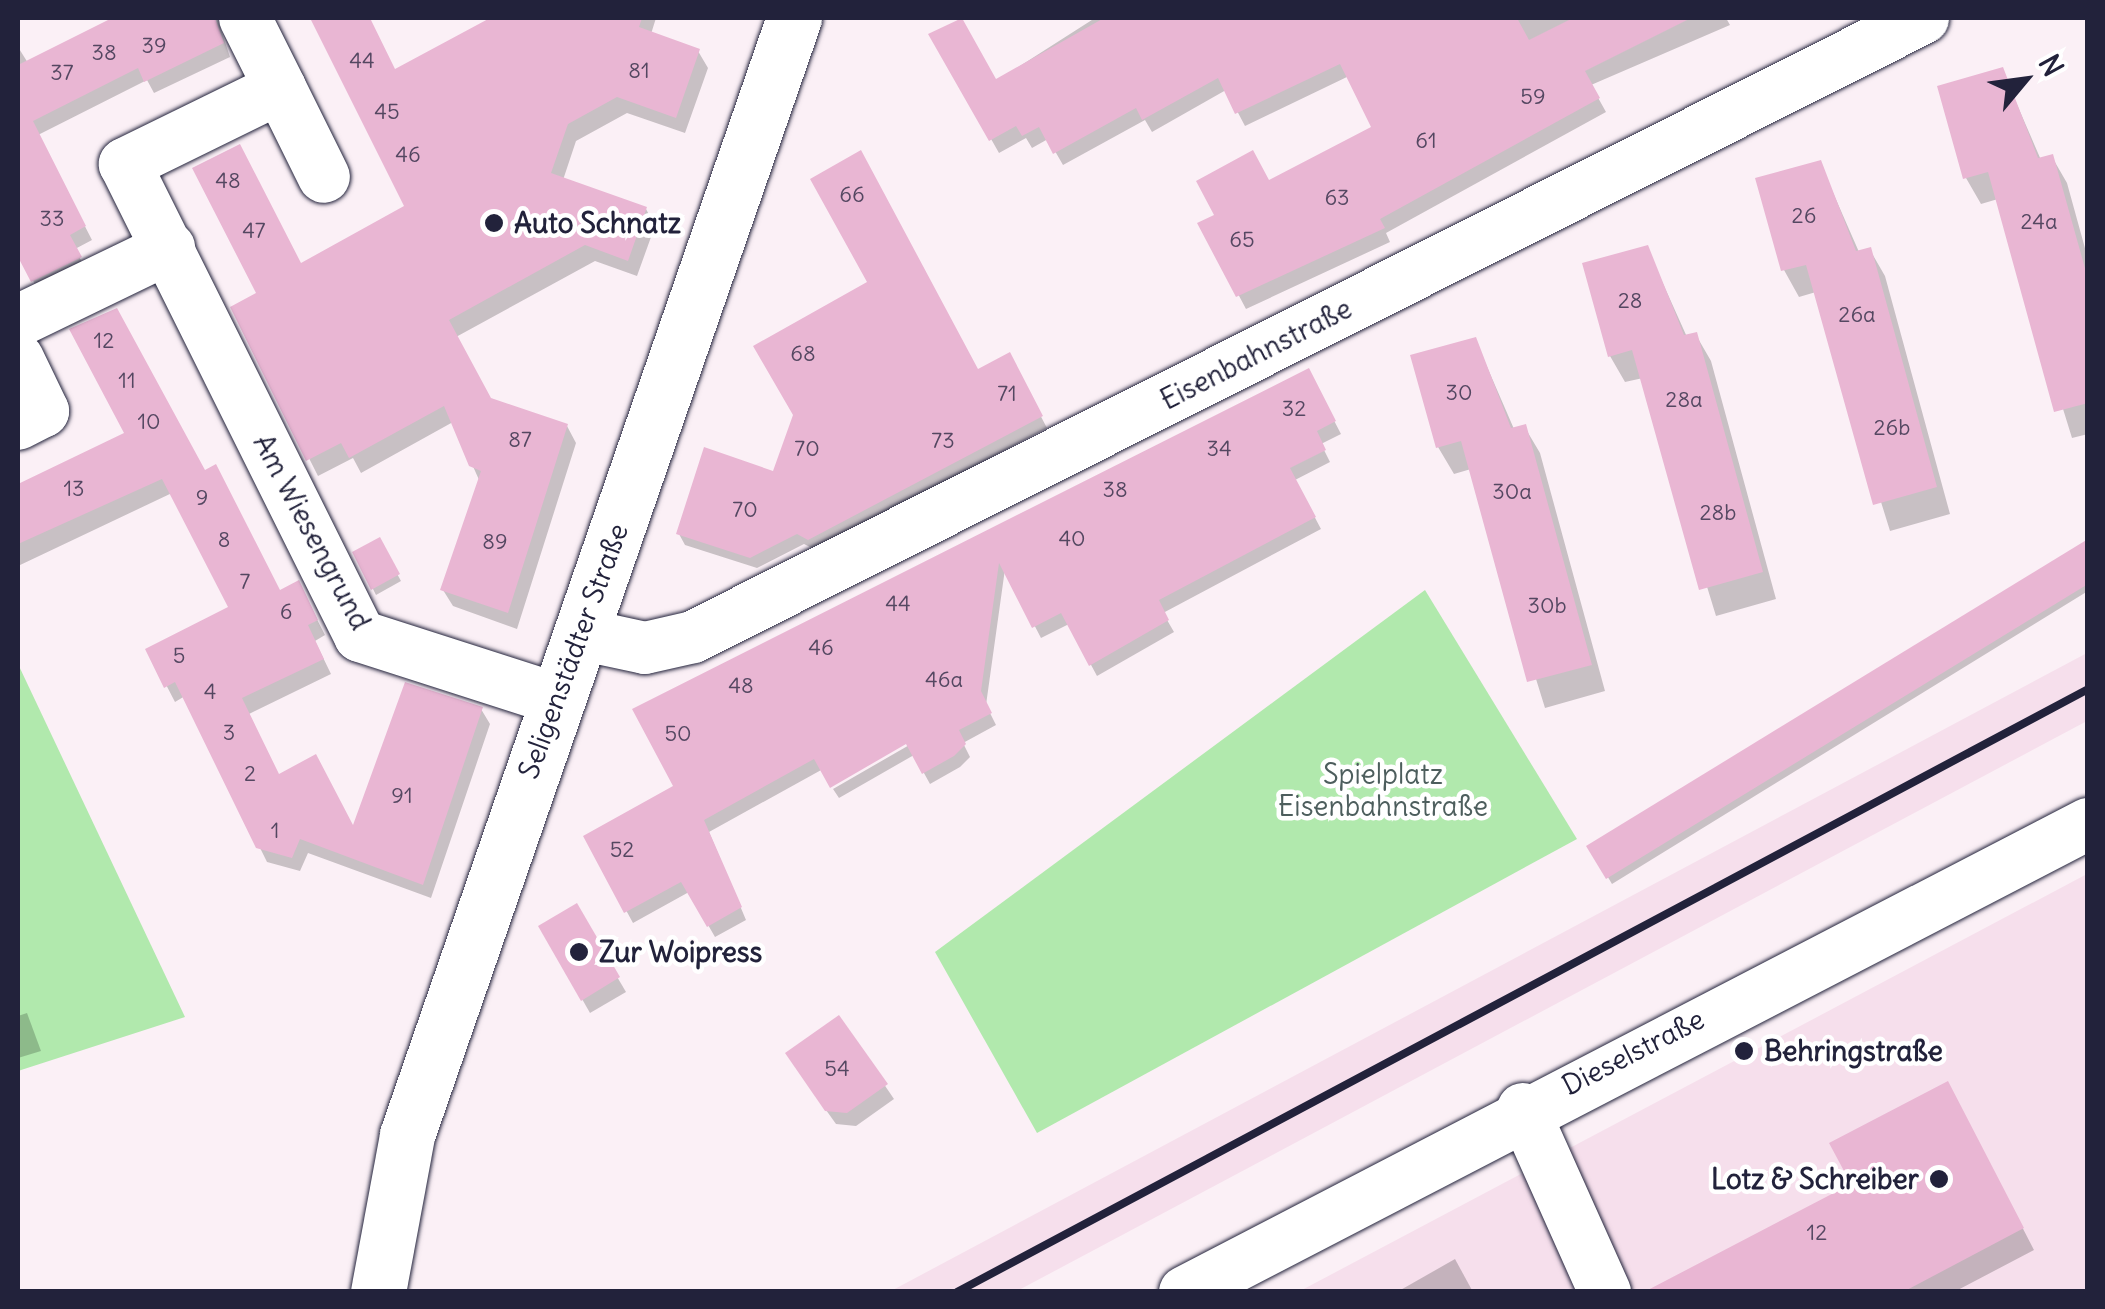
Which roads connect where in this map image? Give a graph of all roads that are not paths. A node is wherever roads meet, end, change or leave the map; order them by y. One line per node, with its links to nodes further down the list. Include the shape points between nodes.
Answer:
1 (245, 18): 5 (street)
2 (794, 18): 11 (main road, Seligenstädter Straße)
3 (1923, 18): 4 (street, Eisenbahnstraße)
4 (1836, 37): 11 (street, Eisenbahnstraße, via 693,637 645,648)
5 (280, 88): 6 (street); 7 (street, Am Wiesengrund, via 125,164)
6 (324, 177)
7 (168, 248): 8 (street); 12 (street, Am Wiesengrund, via 360,636)
8 (18, 321)
9 (18, 358): 10 (street, via 43,411)
10 (18, 424)
11 (580, 634): 12 (main road, Seligenstädter Straße)
12 (556, 698): 15 (main road, Seligenstädter Straße, via 407,1136)
13 (2088, 824): 14 (street, Dieselstraße)
14 (1523, 1109): 16 (street, Dieselstraße); 17 (street)
15 (378, 1292)
16 (1184, 1292)
17 (1606, 1292)

